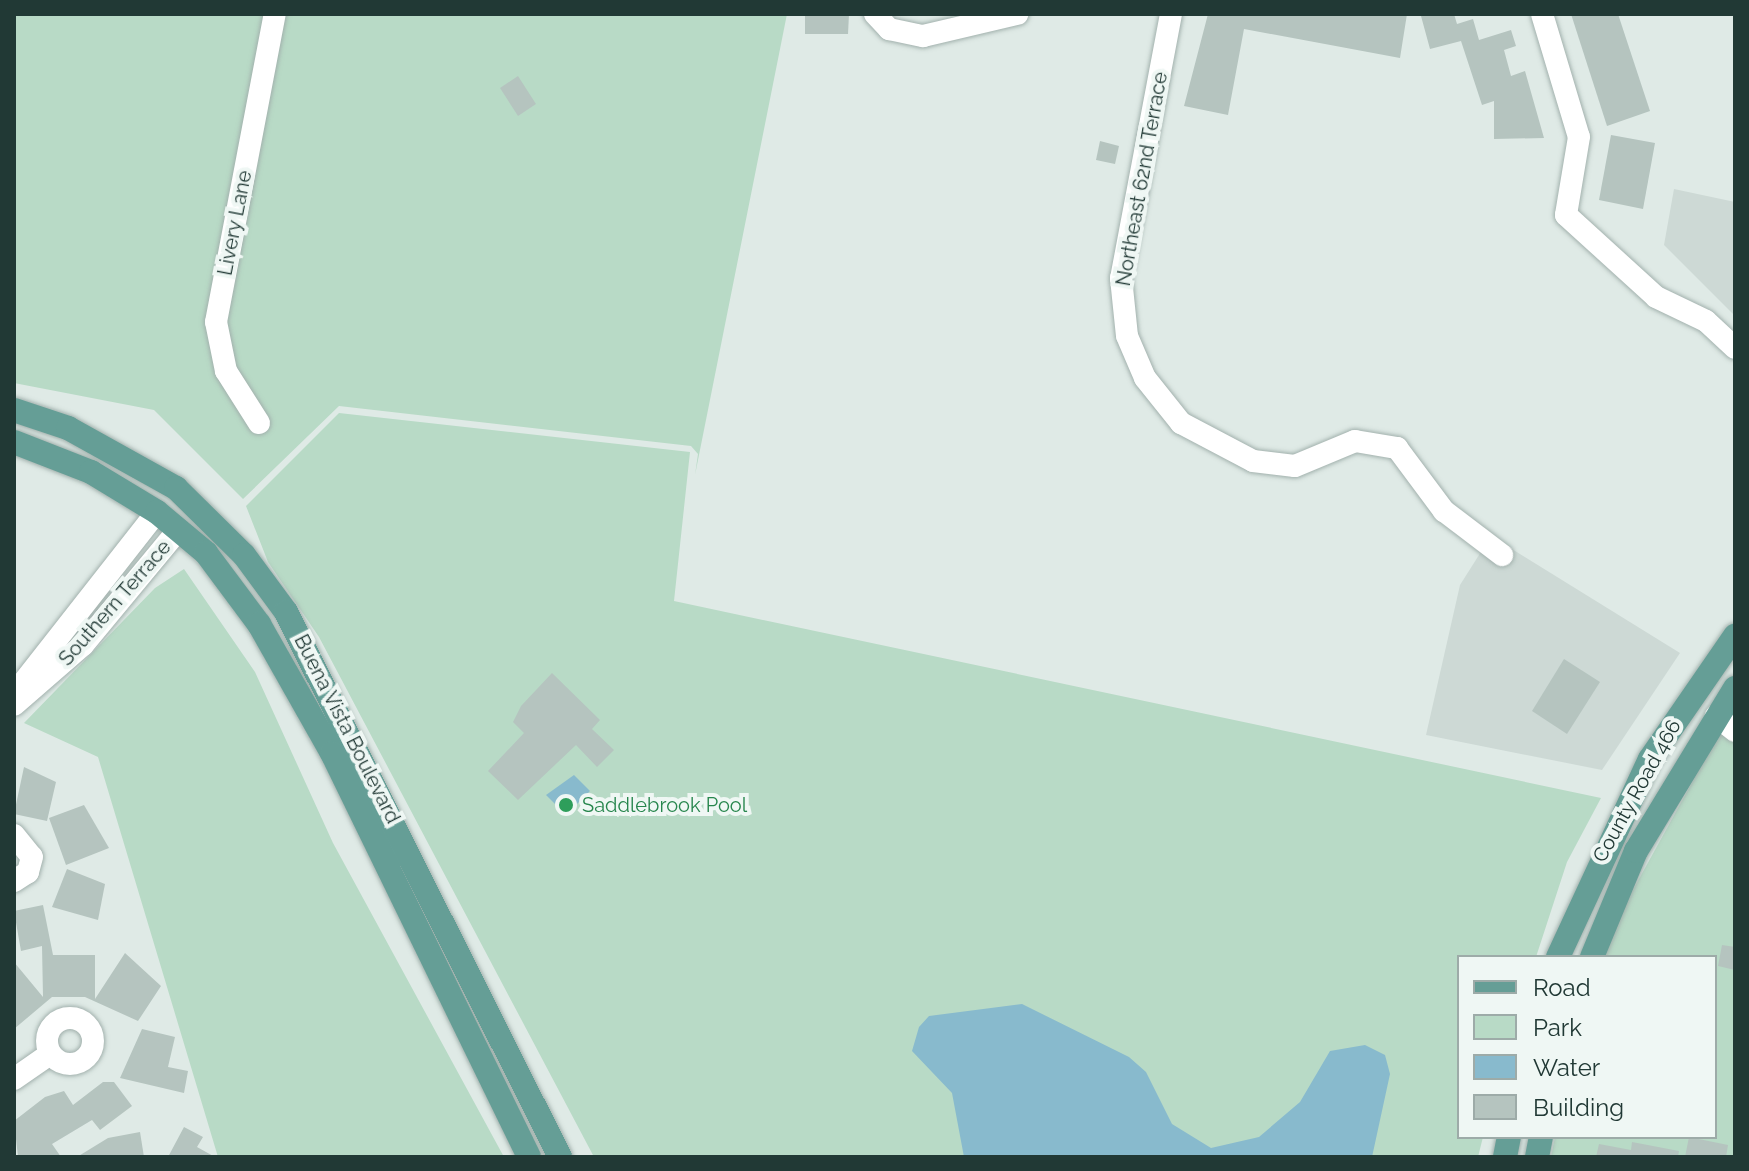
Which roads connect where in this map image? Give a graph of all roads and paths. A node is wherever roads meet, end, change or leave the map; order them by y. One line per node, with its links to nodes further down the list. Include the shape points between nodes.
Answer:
1 (275, 14): 8 (street, Livery Lane, via 216,322 226,371)
2 (875, 14): 3 (street, via 889,29 923,36)
3 (1017, 14)
4 (1171, 14): 14 (street, Northeast 62nd Terrace, via 1121,278 1127,336 1145,378 1181,423 1253,461 1295,466 1355,441 1397,448 1444,511)
5 (1542, 14): 6 (street, via 1579,137 1566,215 1656,297 1706,321)
6 (1735, 348)
7 (14, 410): 10 (main road, Buena Vista Boulevard, via 68,428)
8 (259, 423)
9 (14, 442): 12 (main road, Buena Vista Boulevard, via 91,472)
10 (176, 488): 11 (main road, Buena Vista Boulevard); 12 (main road)
11 (198, 509): 13 (main road); 31 (main road, Buena Vista Boulevard, via 286,612)
12 (157, 512): 13 (main road, Buena Vista Boulevard); 16 (street, Southern Terrace)
13 (178, 530): 16 (street, Southern Terrace); 30 (main road, Buena Vista Boulevard, via 206,553 259,624 332,753)
14 (1502, 555)
15 (1735, 638): 17 (main road, County Road 466); 21 (main road)
16 (53, 663): 18 (street, Southern Terrace); 20 (street, Southern Terrace)
17 (1702, 678): 23 (main road, via 1697,724); 26 (main road, County Road 466, via 1604,846)
18 (14, 692)
19 (1733, 693): 21 (main road, County Road 466)
20 (14, 705)
21 (1716, 716): 22 (street); 23 (main road, County Road 466)
22 (1735, 731)
23 (1673, 783): 27 (main road, County Road 466)
24 (14, 835): 25 (street, via 32,857 28,872)
25 (14, 881)
26 (1559, 955)
27 (1593, 955)
28 (50, 1054): 29 (street)
29 (14, 1079)
30 (529, 1157)
31 (560, 1157)

